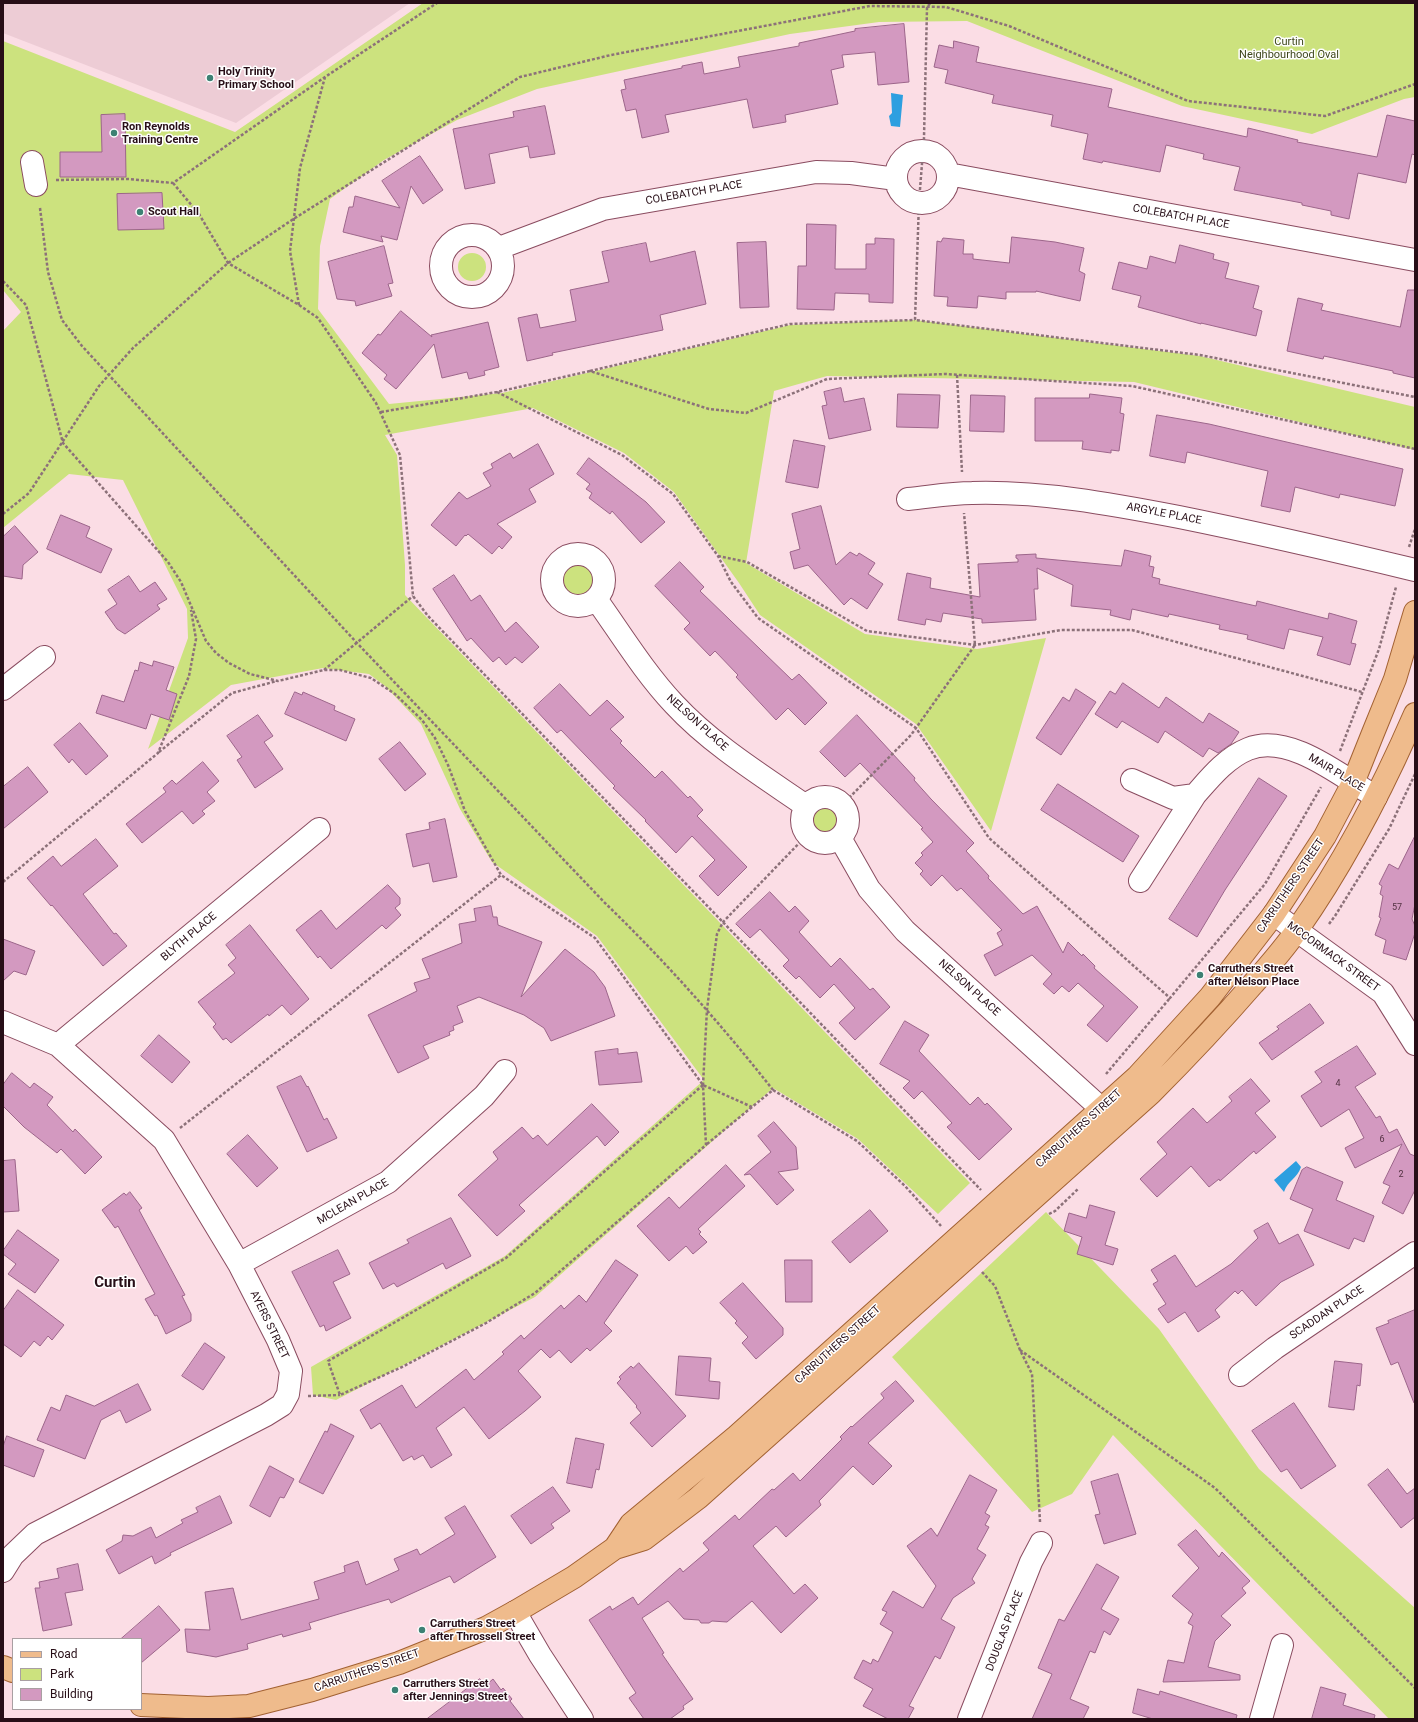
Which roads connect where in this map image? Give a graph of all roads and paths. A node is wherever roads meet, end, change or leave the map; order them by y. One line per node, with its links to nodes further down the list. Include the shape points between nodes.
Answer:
1 (437, 3): 4 (path)
2 (930, 3): 3 (path)
3 (928, 6): 5 (path, via 946,7 1009,26 1188,102 1325,116); 6 (path); 14 (path, via 870,6 611,55 520,77)
4 (325, 77): 11 (path); 14 (path, via 300,168)
5 (1415, 84)
6 (923, 144): 8 (street, via 940,158); 10 (street, via 900,162); 12 (path)
7 (32, 162): 9 (street)
8 (948, 174): 12 (street, via 947,183 937,197 929,202); 16 (street, COLEBATCH PLACE)
9 (45, 180): 11 (path, via 128,179)
10 (896, 180): 12 (street, via 904,195); 15 (street, COLEBATCH PLACE, via 851,173 816,172 603,209)
11 (173, 183): 17 (path, via 199,214)
12 (919, 202): 20 (path)
13 (40, 208): 23 (path, via 48,272 62,320)
14 (295, 218): 17 (path); 19 (path, via 290,251)
15 (499, 248)
16 (1415, 260)
17 (228, 264): 19 (path); 23 (path, via 134,348)
18 (3, 281): 27 (path, via 26,305)
19 (299, 305): 26 (path, via 318,318)
20 (914, 320): 21 (path, via 790,324); 25 (path, via 1200,355)
21 (590, 371): 22 (path, via 709,409 746,413 827,379); 24 (path)
22 (957, 375): 28 (path, via 1132,386); 29 (path)
23 (108, 376): 27 (path); 39 (path)
24 (497, 392): 26 (path); 32 (path, via 622,455 673,494)
25 (1415, 397)
26 (381, 412): 35 (path, via 400,455)
27 (63, 443): 31 (path, via 29,494); 37 (path, via 168,562)
28 (1415, 448)
29 (963, 494): 30 (street, ARGYLE PLACE); 33 (street, ARGYLE PLACE, via 1052,496 1135,508 1304,543); 40 (path)
30 (908, 499)
31 (3, 514)
32 (718, 556): 34 (path); 40 (path, via 747,562 867,631)
33 (1415, 570)
34 (732, 582)
35 (413, 596): 39 (path); 61 (path, via 434,622)
36 (596, 599): 53 (street, NELSON PLACE, via 659,687 675,705 749,767)
37 (191, 604): 43 (path, via 206,641 216,653 250,674); 47 (path, via 196,639 189,676)
38 (1415, 612): 49 (main road, CARRUTHERS STREET, via 1395,679)
39 (357, 643): 42 (path); 63 (path, via 645,942)
40 (975, 645): 45 (path, via 1061,630 1132,630); 52 (path, via 911,735)
41 (44, 657): 44 (street)
42 (324, 670): 43 (path); 57 (path, via 340,670 371,678 395,694 422,720 435,738 465,811)
43 (278, 681): 47 (path, via 232,693)
44 (3, 689)
45 (1362, 692)
46 (1415, 714): 51 (main road, CARRUTHERS STREET)
47 (158, 753): 59 (path)
48 (1132, 780): 50 (street, via 1174,798)
49 (1352, 783): 50 (street, MAIR PLACE, via 1311,757 1286,748 1264,744 1234,757 1215,772); 51 (street, MAIR PLACE); 60 (main road, CARRUTHERS STREET, via 1325,836)
50 (1195, 795): 58 (street, MAIR PLACE)
51 (1376, 797): 62 (main road, CARRUTHERS STREET, via 1337,869)
52 (842, 805): 53 (street, via 827,796 815,798); 56 (street, via 846,810 848,822)
53 (806, 806): 55 (street, via 802,824)
54 (319, 829): 66 (street, BLYTH PLACE)
55 (807, 835): 56 (street, via 823,843); 61 (path)
56 (840, 838): 71 (street, NELSON PLACE, via 869,889 905,931)
57 (501, 875): 68 (path, via 595,938); 72 (path)
58 (1140, 881)
59 (3, 882)
60 (1274, 914): 62 (street, MCCORMACK STREET); 71 (main road, CARRUTHERS STREET, via 1210,997 1137,1077)
61 (723, 922): 63 (path, via 717,934); 74 (path)
62 (1296, 931): 65 (street, MCCORMACK STREET, via 1383,993); 71 (main road, CARRUTHERS STREET, via 1183,1062 1151,1093)
63 (707, 1010): 68 (path); 69 (path)
64 (3, 1022): 66 (street, AYERS STREET)
65 (1415, 1044)
66 (58, 1045): 72 (street, AYERS STREET)
67 (505, 1071): 77 (street, MCLEAN PLACE, via 484,1096 388,1182)
68 (703, 1085): 70 (path); 73 (path); 81 (path, via 506,1258 328,1361)
69 (773, 1090): 70 (path); 75 (path, via 857,1141)
70 (752, 1107): 73 (path)
71 (1109, 1116): 85 (main road, CARRUTHERS STREET, via 631,1524 615,1548 574,1577)
72 (164, 1140): 77 (street, AYERS STREET)
73 (706, 1144): 81 (path, via 535,1293 486,1323 402,1367)
74 (983, 1191)
75 (944, 1229)
76 (1415, 1253): 80 (street, SCADDAN PLACE, via 1275,1348)
77 (239, 1264): 84 (street, AYERS STREET, via 291,1371 290,1389 282,1405 35,1534 13,1555)
78 (979, 1269): 79 (path, via 995,1286)
79 (1020, 1350): 83 (path, via 1032,1374); 87 (path, via 1215,1488)
80 (1240, 1375)
81 (340, 1395): 82 (path)
82 (303, 1396)
83 (1041, 1543): 92 (street, DOUGLAS PLACE, via 1031,1562)
84 (3, 1571)
85 (515, 1612): 89 (main road, CARRUTHERS STREET, via 486,1628 399,1663); 91 (street)
86 (1282, 1645): 93 (street)
87 (1415, 1688)
88 (142, 1705): 90 (main road, CARRUTHERS STREET)
89 (246, 1712): 90 (main road, CARRUTHERS STREET)
90 (209, 1713)
91 (582, 1719)
92 (969, 1719)
93 (1261, 1719)

